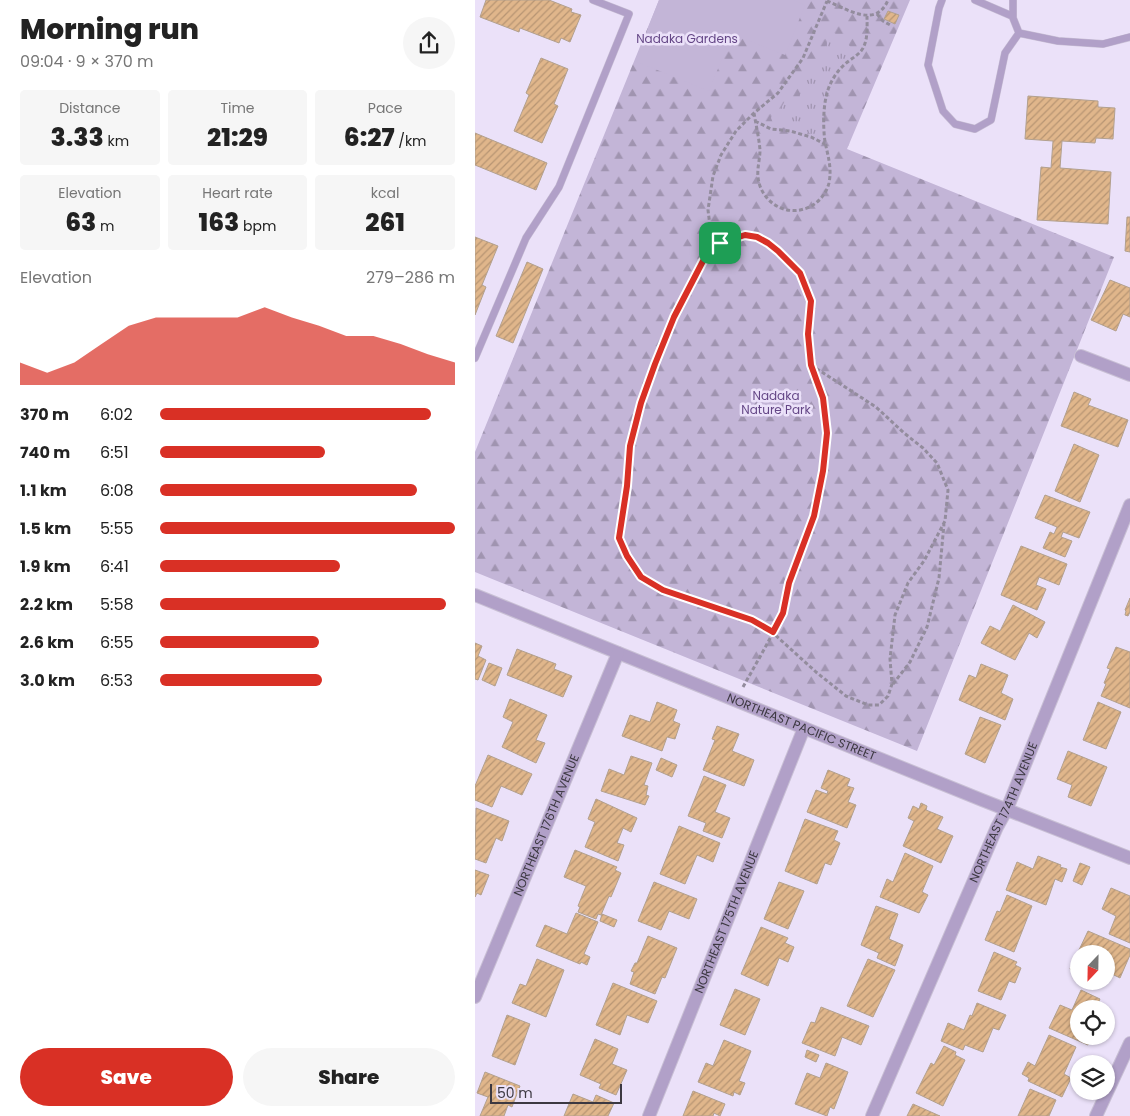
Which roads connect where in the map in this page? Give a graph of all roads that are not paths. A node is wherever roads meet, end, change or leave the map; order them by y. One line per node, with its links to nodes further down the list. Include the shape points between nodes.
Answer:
1 (593, 0): 9 (lane, via 629,14 559,187 526,238)
2 (943, 0): 6 (lane, via 928,64 943,111 955,124 975,129 991,120 1005,53)
3 (975, 0): 5 (lane)
4 (1013, 0): 5 (lane)
5 (1012, 16): 6 (lane)
6 (1019, 33): 7 (lane, via 1103,44)
7 (1130, 37)
8 (1081, 356): 10 (street)
9 (475, 358)
10 (1130, 375)
11 (1130, 505): 15 (street, NORTHEAST 174TH AVENUE)
12 (475, 595): 13 (street, NORTHEAST PACIFIC STREET)
13 (618, 653): 14 (street, NORTHEAST PACIFIC STREET); 17 (street, NORTHEAST 176TH AVENUE)
14 (804, 728): 15 (street, NORTHEAST PACIFIC STREET); 19 (street, NORTHEAST 175TH AVENUE)
15 (1007, 809): 16 (street, NORTHEAST PACIFIC STREET); 20 (street, NORTHEAST 174TH AVENUE)
16 (1130, 858)
17 (475, 997)
18 (1130, 1043): 21 (street)
19 (649, 1116)
20 (872, 1116)
21 (1096, 1116)

